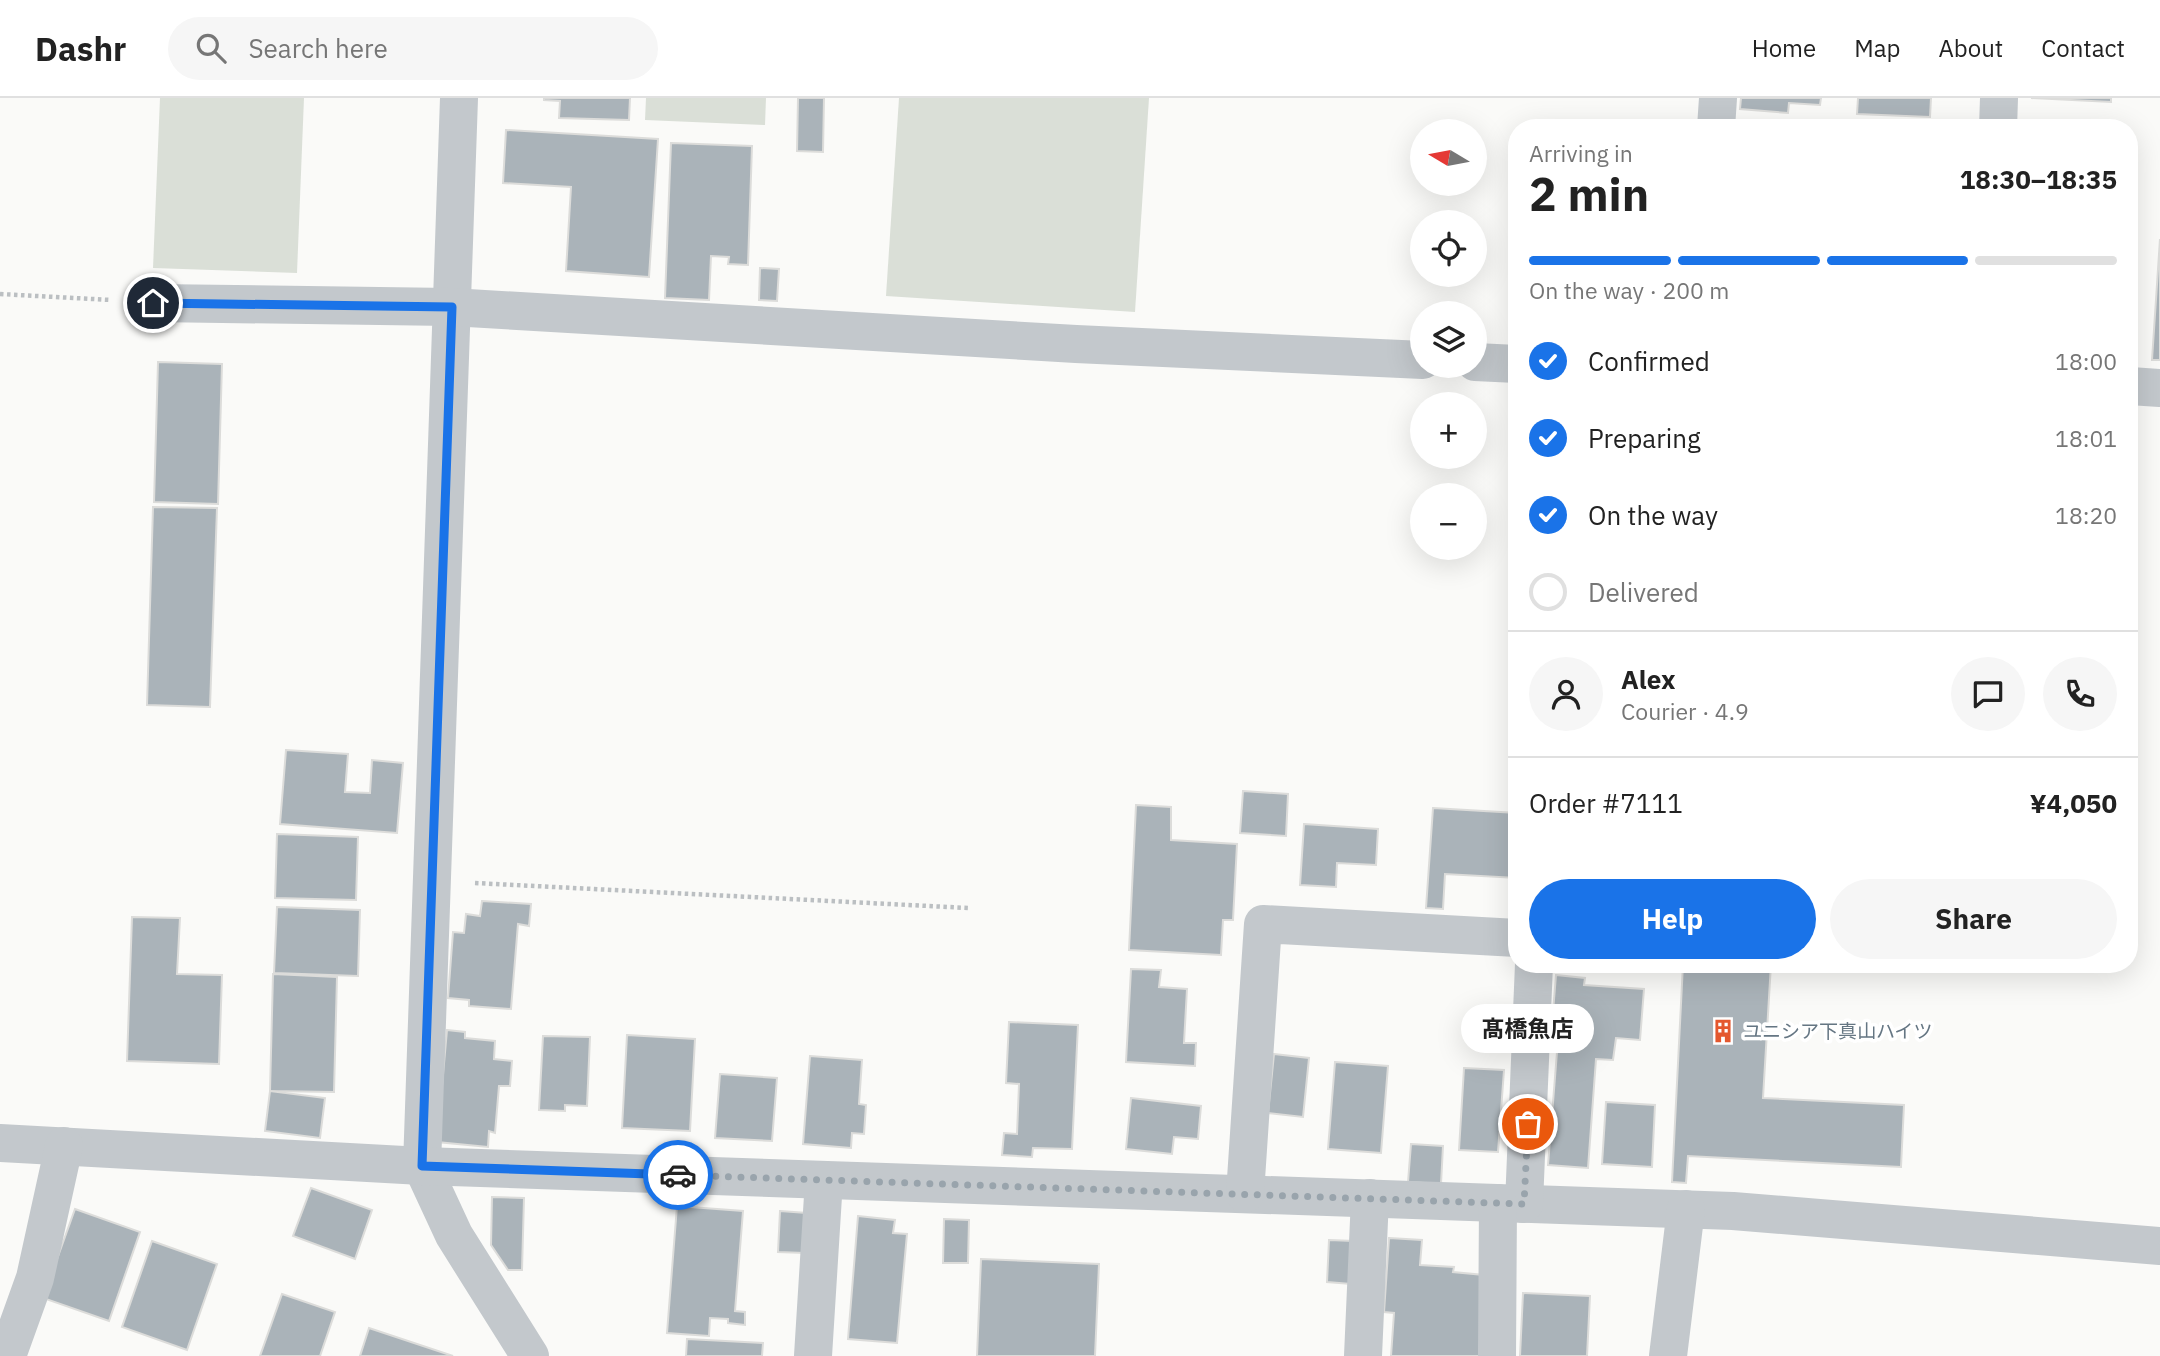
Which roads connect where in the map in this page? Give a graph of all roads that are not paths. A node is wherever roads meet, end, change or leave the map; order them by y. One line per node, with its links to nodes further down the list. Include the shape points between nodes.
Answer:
1 (459, 98): 7 (street)
2 (1718, 98): 4 (street)
3 (1999, 98): 5 (street)
4 (1717, 119)
5 (1998, 119)
6 (153, 303): 7 (street)
7 (452, 307): 8 (street); 17 (street)
8 (1410, 359)
9 (1487, 363): 10 (street)
10 (1508, 364)
11 (2138, 387): 12 (street)
12 (2160, 388)
13 (1508, 938): 19 (street, via 1263,924)
14 (1533, 973): 21 (street)
15 (0, 1143): 16 (street)
16 (64, 1146): 17 (street); 24 (street, via 35,1279)
17 (422, 1166): 18 (street); 25 (street, via 454,1235)
18 (824, 1180): 19 (street); 26 (street)
19 (1245, 1194): 20 (street)
20 (1370, 1198): 21 (street); 27 (street)
21 (1511, 1203): 22 (street); 28 (street)
22 (1686, 1209): 23 (street); 29 (street)
23 (2160, 1246)
24 (7, 1356)
25 (530, 1356)
26 (813, 1356)
27 (1363, 1356)
28 (1497, 1356)
29 (1668, 1356)

